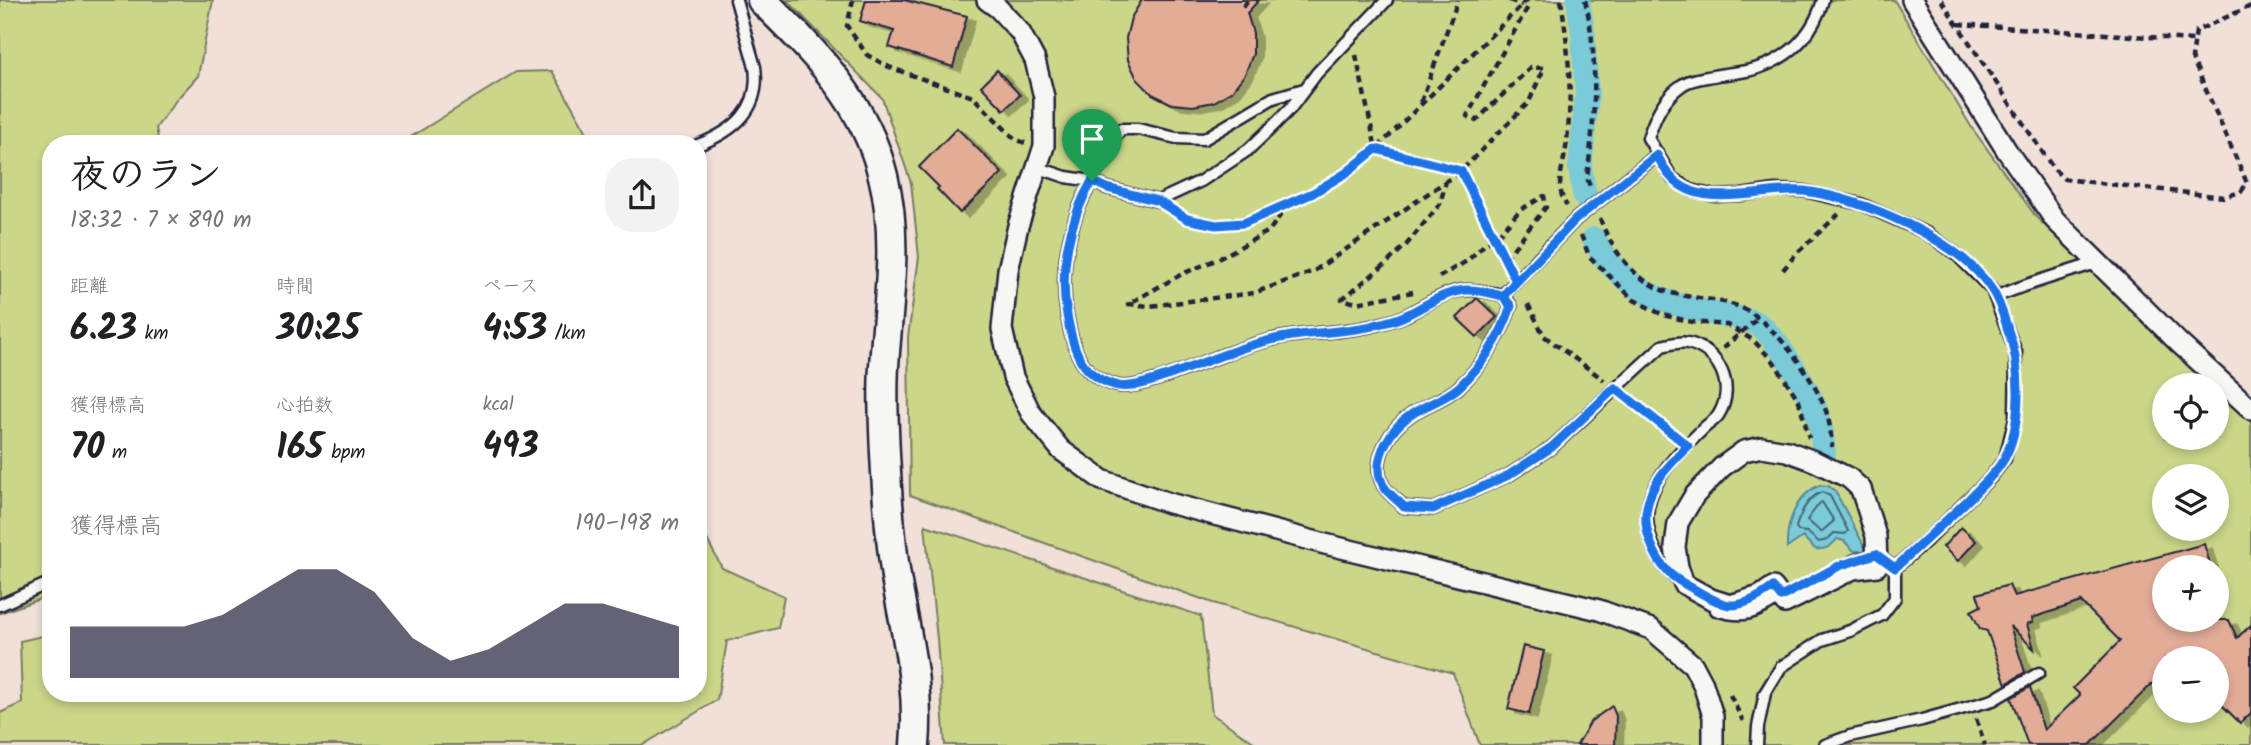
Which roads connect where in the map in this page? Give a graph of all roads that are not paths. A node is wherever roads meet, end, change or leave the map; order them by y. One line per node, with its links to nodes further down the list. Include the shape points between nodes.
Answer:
1 (736, 0): 8 (lane, via 757,78 752,102 734,126)
2 (762, 0): 24 (street, via 844,89 865,122 883,176 891,223 884,370 886,472 896,580 914,669)
3 (987, 0): 10 (street, via 1020,32 1035,60 1044,97)
4 (1387, 0): 7 (lane)
5 (1824, 0): 9 (lane, via 1806,37 1785,57 1754,70 1684,83 1666,99 1648,138)
6 (1913, 0): 12 (street, via 2041,200)
7 (1305, 88): 11 (lane, via 1290,110 1248,150 1158,201); 11 (lane, via 1273,98 1204,139 1121,129 1096,165)
8 (707, 142)
9 (1657, 155): 13 (lane, via 1576,219); 14 (lane, via 1672,178 1691,190 1715,196 1804,191 1853,202 1926,233 1955,253)
10 (1039, 159): 11 (lane, via 1066,177); 25 (street, via 1008,270 1002,329 1013,377 1031,413 1061,450 1102,480 1169,503 1599,610 1651,629 1693,665 1713,716)
11 (1092, 181): 13 (lane, via 1079,202 1071,233 1066,309 1079,358 1094,377 1122,387 1260,342 1402,317 1436,298 1466,290)
12 (2096, 262): 14 (lane); 15 (street)
13 (1503, 296): 18 (lane, via 1511,306 1504,327 1478,368 1457,389 1394,429 1379,463 1382,484 1404,507 1433,509 1509,475 1552,447 1662,346 1685,342 1699,347 1723,369 1727,400 1718,417 1659,478 1647,507 1651,540)
14 (1995, 296): 17 (lane, via 2016,352 2015,418 2004,459 1990,478)
15 (2251, 409)
16 (1876, 554): 17 (lane); 19 (street, via 1876,536 1861,489 1849,478 1798,455 1762,447 1744,451 1723,467 1694,496 1678,523 1675,547); 21 (street, via 1877,566 1853,569 1785,603)
17 (1895, 568): 26 (lane, via 1895,598 1882,615 1822,640 1781,667 1765,693)
18 (1668, 572): 19 (lane); 21 (lane, via 1692,599 1735,616 1760,611)
19 (1684, 584): 21 (street, via 1730,605 1773,587)
20 (42, 586): 22 (lane)
21 (1781, 597)
22 (0, 605)
23 (2039, 673): 27 (lane, via 1993,700)
24 (915, 745)
25 (1713, 745)
26 (1757, 745)
27 (1825, 745)

